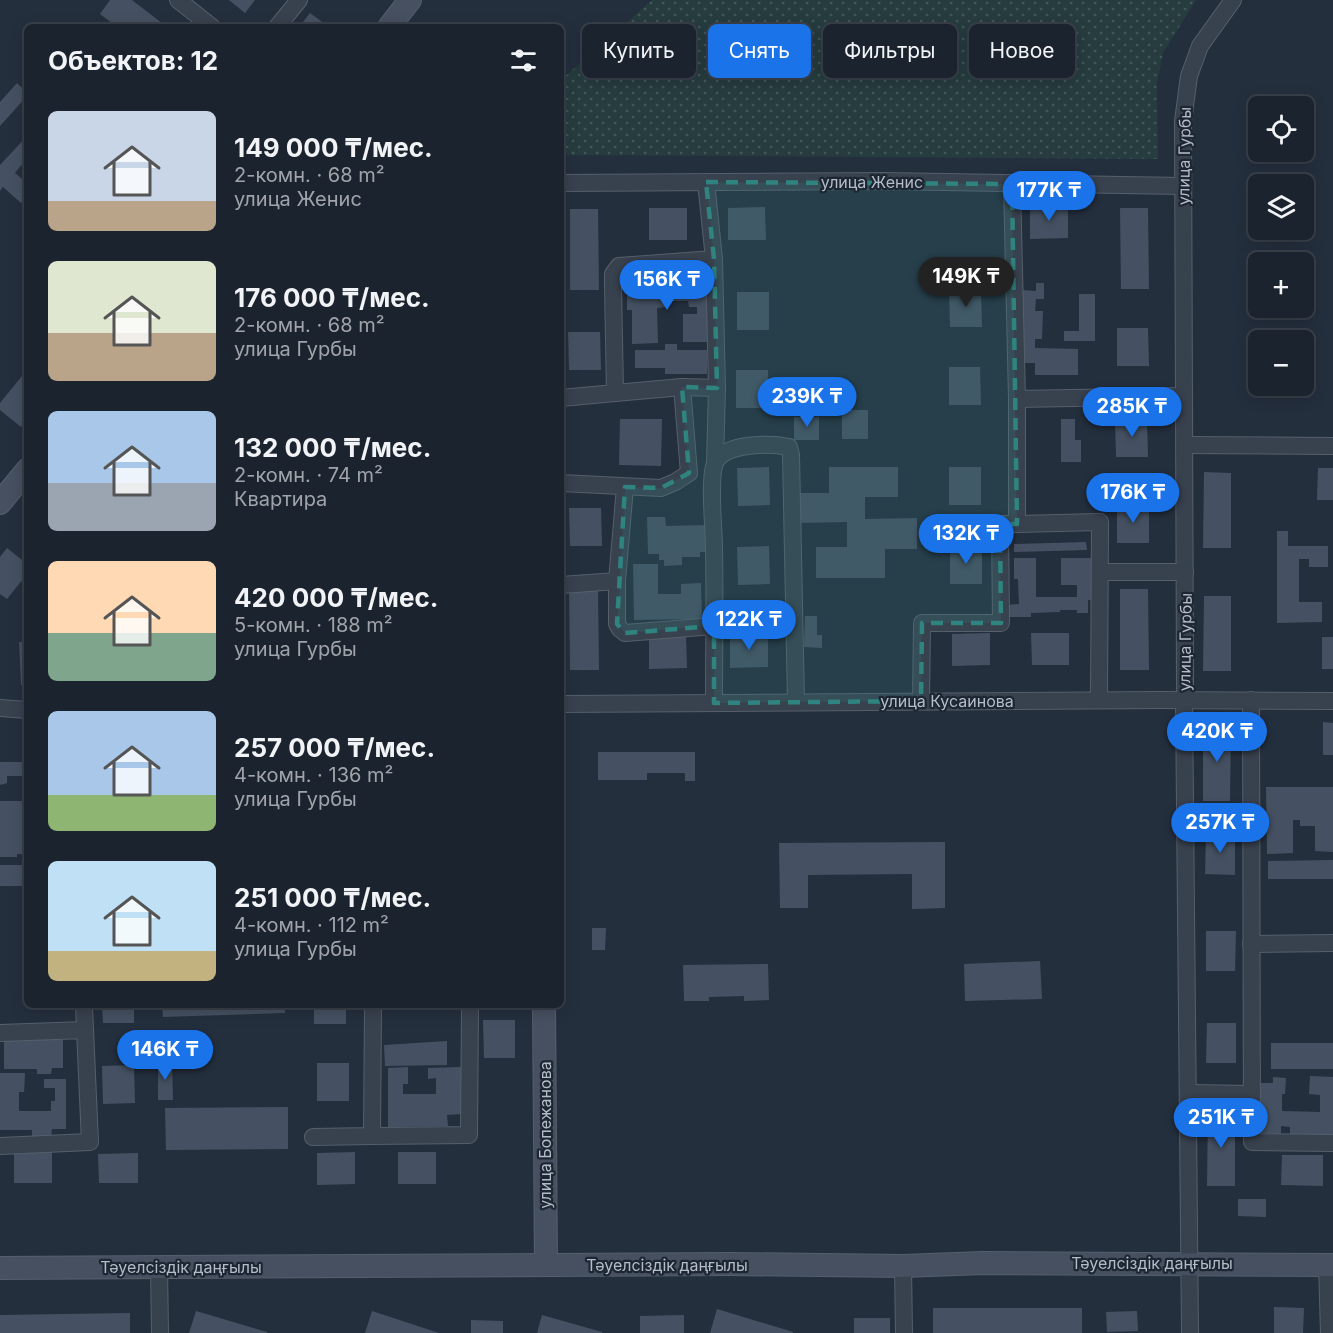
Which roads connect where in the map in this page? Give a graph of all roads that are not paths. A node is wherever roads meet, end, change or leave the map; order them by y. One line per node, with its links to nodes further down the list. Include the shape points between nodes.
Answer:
1 (178, 0): 5 (street)
2 (299, 0): 6 (street)
3 (410, 0): 7 (street)
4 (1233, 0): 11 (street, улица Гурбы, via 1200,46 1189,76 1183,121)
5 (208, 24)
6 (279, 24)
7 (391, 24)
8 (706, 182): 9 (street, улица Женис); 10 (street, улица Женис); 12 (street)
9 (564, 183)
10 (1012, 184): 11 (street, улица Женис); 18 (street)
11 (1183, 186): 16 (street, улица Гурбы)
12 (714, 259): 14 (street); 15 (street, via 619,266 613,286)
13 (682, 387): 14 (street); 15 (street); 24 (street, via 689,473 661,488)
14 (717, 388): 21 (street)
15 (615, 393): 17 (street)
16 (1184, 396): 18 (street); 19 (street, улица Гурбы)
17 (564, 398)
18 (1017, 399): 26 (street)
19 (1185, 445): 20 (street); 28 (street, улица Гурбы)
20 (1333, 446)
21 (716, 462): 31 (street, via 712,477); 37 (street, via 725,452 741,447 789,447)
22 (24, 474): 25 (street)
23 (564, 483): 24 (street)
24 (625, 487): 29 (street)
25 (0, 503)
26 (1017, 524): 27 (street, via 1100,522); 35 (street, via 1000,524 1001,623 922,623)
27 (1100, 572): 28 (street); 32 (street)
28 (1185, 572): 33 (street, улица Гурбы)
29 (617, 581): 30 (street); 31 (street, via 618,624 626,633)
30 (564, 585)
31 (714, 626): 38 (street)
32 (1099, 700): 33 (street, улица Кусаинова); 35 (street, улица Кусаинова)
33 (1184, 700): 34 (street, улица Кусаинова); 50 (street, улица Гурбы)
34 (1251, 700): 36 (street, улица Кусаинова); 43 (street)
35 (921, 701): 37 (street, улица Кусаинова)
36 (1333, 701)
37 (796, 702): 38 (street, улица Кусаинова)
38 (714, 703): 39 (street, улица Кусаинова)
39 (564, 704)
40 (0, 708): 41 (street)
41 (24, 710)
42 (1333, 943): 43 (street)
43 (1251, 944): 51 (street)
44 (84, 1008): 48 (street)
45 (373, 1008): 52 (street)
46 (470, 1008): 52 (street, via 469,1135)
47 (544, 1008): 57 (street, улица Бопежанова)
48 (86, 1030): 49 (street); 55 (street, via 90,1143)
49 (0, 1033)
50 (1188, 1093): 51 (street); 56 (street, улица Гурбы)
51 (1252, 1094): 54 (street, via 1252,1142)
52 (372, 1136): 53 (street)
53 (313, 1137)
54 (1333, 1143)
55 (0, 1146)
56 (1188, 1263): 58 (street, Тәуелсіздік даңғылы); 59 (street, Тәуелсіздік даңғылы); 65 (street, улица Гурбы)
57 (546, 1265): 59 (street, Тәуелсіздік даңғылы); 60 (street, Тәуелсіздік даңғылы)
58 (1330, 1265): 62 (street)
59 (903, 1266): 64 (street)
60 (159, 1267): 61 (street, Тәуелсіздік даңғылы); 63 (street)
61 (0, 1268)
62 (1331, 1307): 66 (street)
63 (160, 1333)
64 (904, 1333)
65 (1190, 1333)
66 (1329, 1333)

